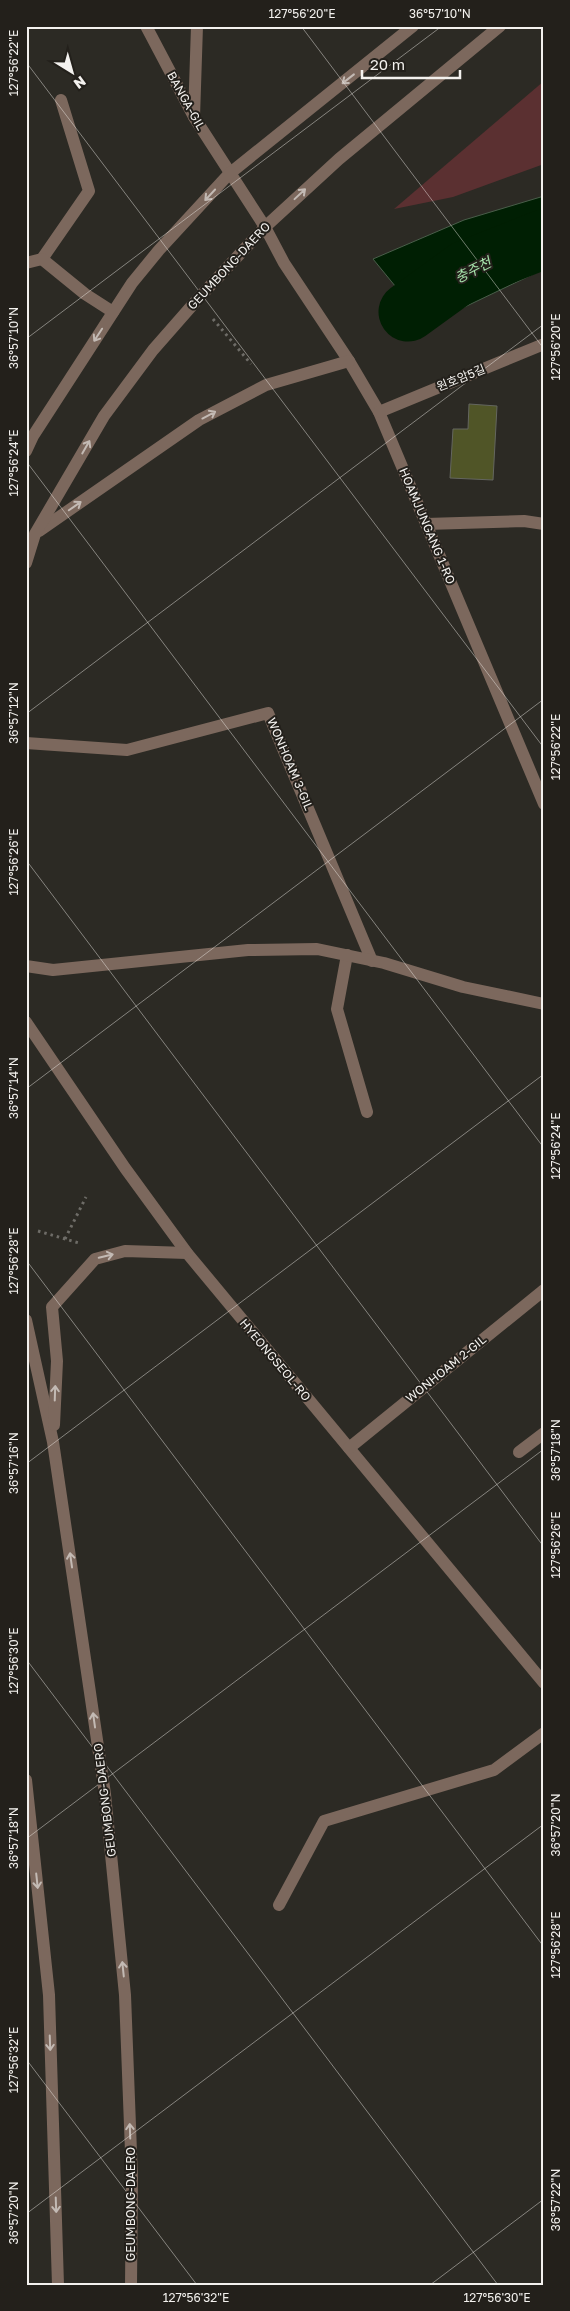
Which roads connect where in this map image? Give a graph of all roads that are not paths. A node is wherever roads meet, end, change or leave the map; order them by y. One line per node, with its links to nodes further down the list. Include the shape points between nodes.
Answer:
1 (146, 26): 6 (street, BANGA-GIL)
2 (197, 26): 6 (street)
3 (413, 26): 7 (street, one-way to 7)
4 (500, 26): 8 (street, GEUMBONG-DAERO, one-way to 4, via 338,159)
5 (61, 100): 9 (street, via 89,191)
6 (194, 117): 7 (street, BANGA-GIL)
7 (229, 174): 8 (street, BANGA-GIL); 11 (street, one-way to 11, via 159,250)
8 (265, 227): 13 (street, HOAMJUNGANG 1-RO, via 284,263); 18 (street, GEUMBONG-DAERO, one-way to 8, via 104,416 153,350)
9 (42, 259): 10 (street); 11 (street)
10 (26, 263)
11 (113, 312): 15 (street, one-way to 15)
12 (544, 344): 14 (street, 원호암5길)
13 (349, 361): 14 (street, HOAMJUNGANG 1-RO); 18 (street, one-way to 13, via 199,420 266,385)
14 (379, 412): 16 (street, HOAMJUNGANG 1-RO)
15 (26, 450)
16 (426, 524): 17 (street); 21 (street, HOAMJUNGANG 1-RO)
17 (544, 524)
18 (35, 534): 19 (street, GEUMBONG-DAERO)
19 (26, 563)
20 (26, 743): 23 (street, WONHOAM 3-GIL, via 127,750 268,713)
21 (544, 804)
22 (347, 955): 23 (street); 24 (street, via 318,949 254,949 53,970); 27 (street, via 337,1009)
23 (372, 960): 25 (street, via 464,987)
24 (26, 966)
25 (544, 1004)
26 (26, 1022): 28 (street, HYEONGSEOL-RO)
27 (368, 1112)
28 (187, 1254): 32 (street, one-way to 28, via 57,1361 52,1306 95,1259 125,1251); 33 (street, HYEONGSEOL-RO)
29 (544, 1290): 33 (street, WONHOAM 2-GIL)
30 (26, 1320): 32 (street, GEUMBONG-DAERO)
31 (544, 1433): 34 (street)
32 (53, 1442): 40 (street, GEUMBONG-DAERO, one-way to 32, via 132,2178 126,1995 105,1794)
33 (349, 1448): 35 (street, HYEONGSEOL-RO)
34 (520, 1452)
35 (544, 1683)
36 (544, 1733): 38 (street, via 494,1770 324,1821)
37 (26, 1780): 39 (street, one-way to 39, via 48,1995)
38 (280, 1905)
39 (58, 2285)
40 (131, 2285)

